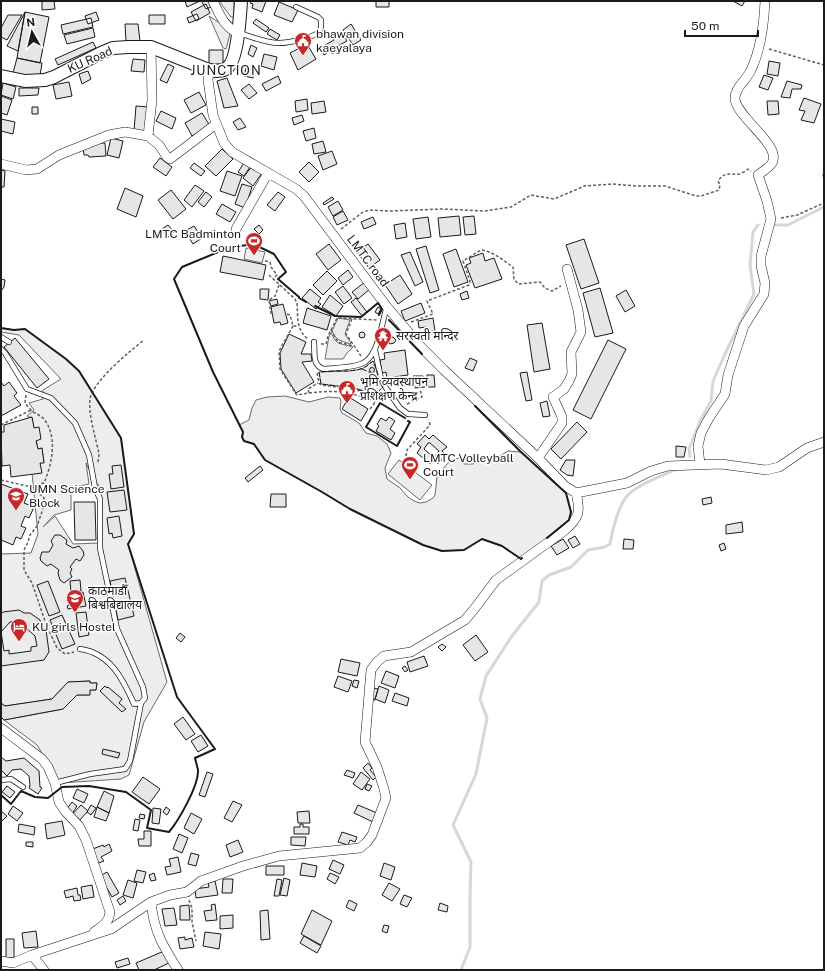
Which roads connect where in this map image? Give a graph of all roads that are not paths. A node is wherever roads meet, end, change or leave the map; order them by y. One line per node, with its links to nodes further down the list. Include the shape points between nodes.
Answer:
1 (213, 1): 5 (street, via 223,21)
2 (241, 1): 5 (street, KU Road)
3 (764, 1): 24 (street, via 759,46 754,63 749,76 734,97 742,113 772,148 774,158 758,175 771,219 761,256 764,294 744,326 728,375 725,394 701,433)
4 (296, 7): 5 (lane, via 321,20 319,32 309,37 280,43)
5 (237, 33): 7 (street, KU Road, via 235,53 227,69)
6 (151, 47): 7 (street, KU Road); 8 (street, KU Road, via 113,48 45,80 25,81); 10 (street, via 152,100)
7 (209, 70): 9 (street, LMTC road, via 208,80)
8 (1, 76)
9 (216, 124): 10 (street, via 170,159); 12 (street, LMTC road, via 224,143 232,152)
10 (148, 136): 11 (street, via 125,132 109,135 52,158 38,169 26,170)
11 (1, 164)
12 (268, 173): 13 (street); 15 (street, LMTC road, via 304,196)
13 (236, 228)
14 (568, 273): 23 (street, via 582,332 571,352 572,374 569,381 564,389 552,397 562,417 562,423)
15 (387, 307): 20 (lane); 23 (street, LMTC road, via 444,370)
16 (1, 337): 17 (lane)
17 (9, 342)
18 (314, 342): 20 (lane, via 317,366 324,369 365,362)
19 (1, 349): 27 (lane, via 27,389 51,398 75,423 89,455 95,488 100,499 100,548 117,629 145,698)
20 (375, 350): 21 (lane, via 381,379 400,408 408,414)
21 (425, 415)
22 (824, 442): 24 (street, via 807,448 779,467 766,470 721,464)
23 (538, 458): 25 (street, LMTC road, via 565,486)
24 (698, 464): 25 (street, via 659,468 627,483)
25 (576, 493): 32 (street, via 578,507 574,522 496,580 465,620 411,652 384,656 371,670 366,742 386,798 367,842 360,848 279,856 201,881 188,892)
26 (80, 649): 27 (lane, via 104,658 126,687 134,704)
27 (141, 703): 30 (lane, via 130,761 125,769)
28 (1, 728): 30 (street, via 42,759)
29 (1, 780): 31 (lane, via 11,779)
30 (55, 783): 33 (street, via 59,802 79,826 86,840 110,912 110,918 105,924)
31 (23, 787)
32 (151, 902): 33 (street, via 112,929); 37 (street, via 153,920 161,943)
33 (83, 939): 34 (street)
34 (32, 955): 35 (street, via 12,963); 36 (street)
35 (1, 961)
36 (44, 970)
37 (178, 970)

